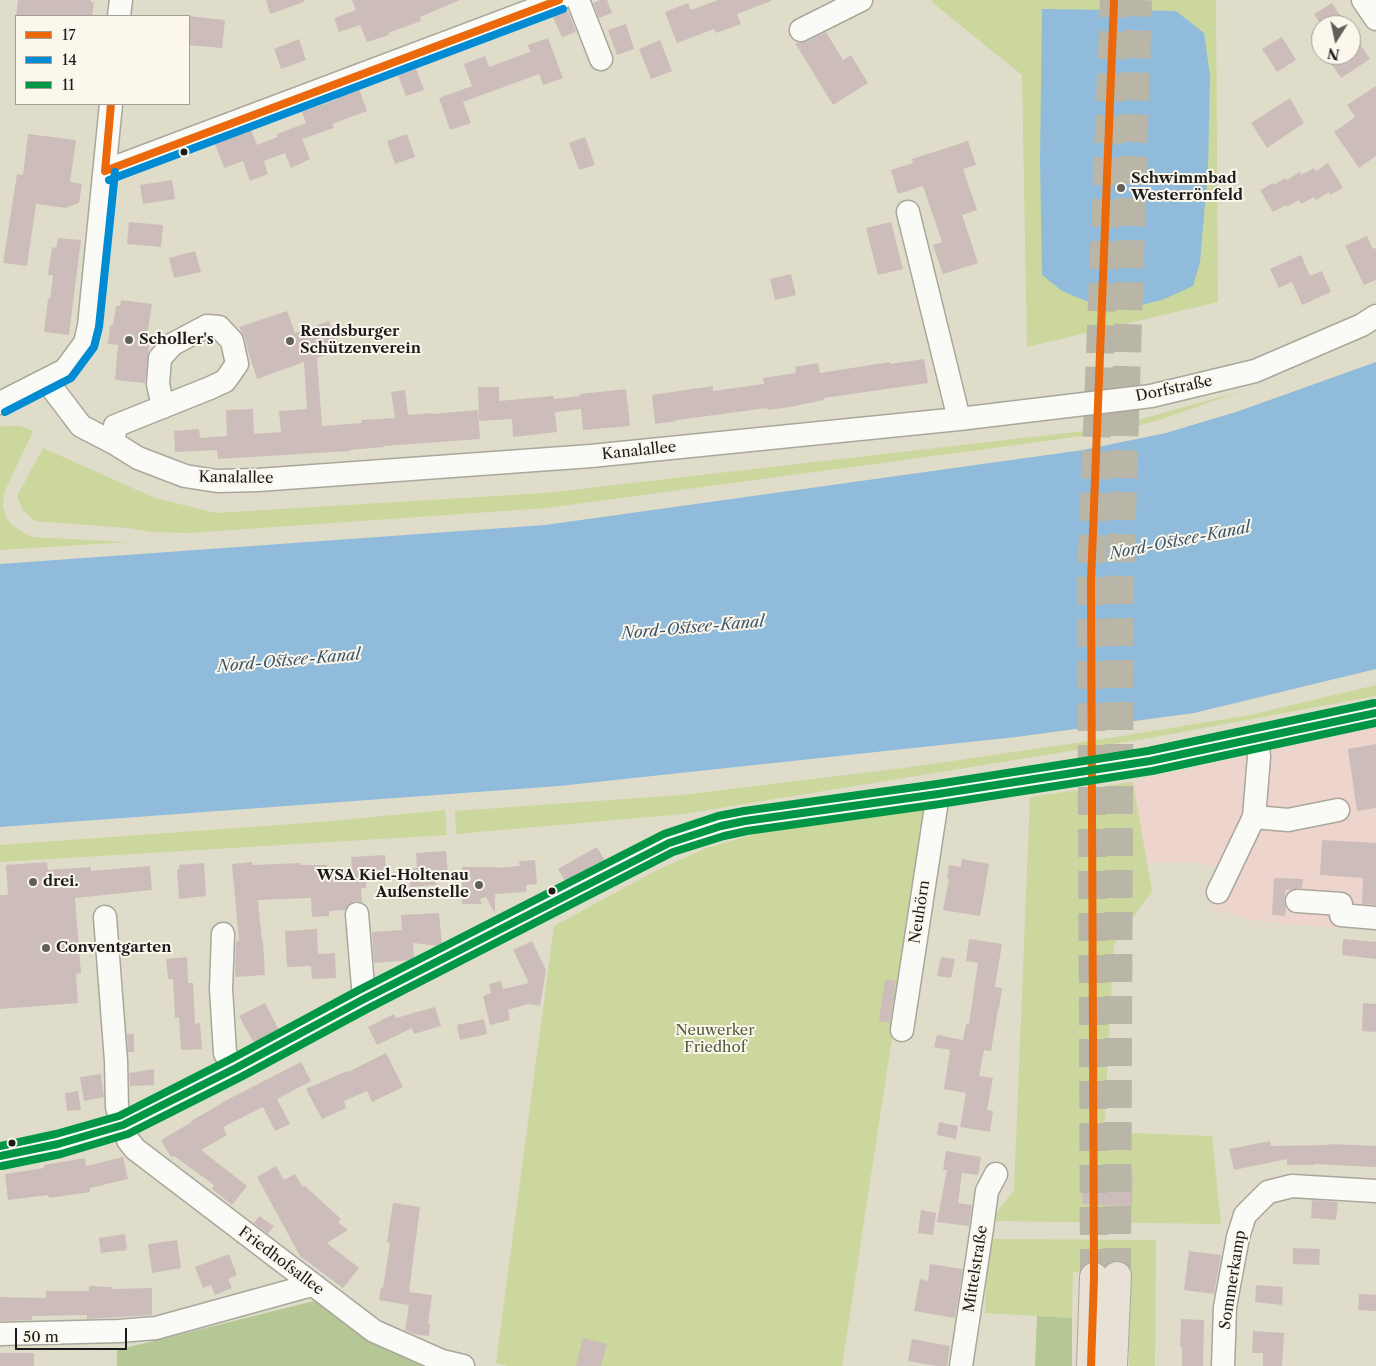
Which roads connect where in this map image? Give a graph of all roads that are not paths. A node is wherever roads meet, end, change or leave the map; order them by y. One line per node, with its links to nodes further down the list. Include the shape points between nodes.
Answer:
1 (121, 0): 6 (street)
2 (559, 0): 11 (street)
3 (578, 0): 9 (street)
4 (861, 0): 8 (street)
5 (1363, 0): 7 (street)
6 (119, 15)
7 (1376, 20)
8 (801, 30)
9 (601, 59)
10 (111, 105): 11 (street)
11 (105, 171): 14 (street, via 85,343)
12 (908, 212): 17 (street)
13 (1376, 316): 17 (street, Dorfstraße, via 1255,371 1151,396)
14 (55, 375): 15 (street); 18 (street, Kanalallee, via 81,426)
15 (0, 403)
16 (163, 407): 18 (street, via 115,426)
17 (959, 419): 18 (street, Kanalallee, via 591,456 258,480 185,476 138,458)
18 (114, 443)
19 (1376, 713): 20 (street)
20 (1257, 738): 21 (street, via 1150,761); 23 (street)
21 (938, 794): 30 (street, via 745,821 669,844); 31 (street, Neuhörn)
22 (1338, 810): 23 (street, via 1288,820)
23 (1254, 817): 24 (street)
24 (1218, 892)
25 (1297, 901): 28 (street, via 1341,904 1341,914)
26 (357, 914): 30 (street)
27 (105, 917): 33 (street, Friedhofsallee, via 117,1107)
28 (1376, 918)
29 (222, 934): 32 (street, via 225,1053)
30 (364, 1000): 32 (street)
31 (902, 1030)
32 (234, 1069): 33 (street)
33 (123, 1125): 34 (street, via 58,1144); 37 (street, Friedhofsallee, via 128,1140 136,1149)
34 (0, 1156)
35 (996, 1174): 40 (street, Mittelstraße, via 987,1191)
36 (1376, 1191): 43 (street, Sommerkamp, via 1292,1186 1268,1192 1245,1215 1225,1307)
37 (312, 1285): 38 (street, via 156,1328 119,1332); 39 (street, Friedhofsallee, via 374,1331 442,1361)
38 (0, 1334)
39 (463, 1366)
40 (961, 1366)
41 (1091, 1366): 42 (highway, via 1105,1276)
42 (1113, 1366)
43 (1224, 1366)

